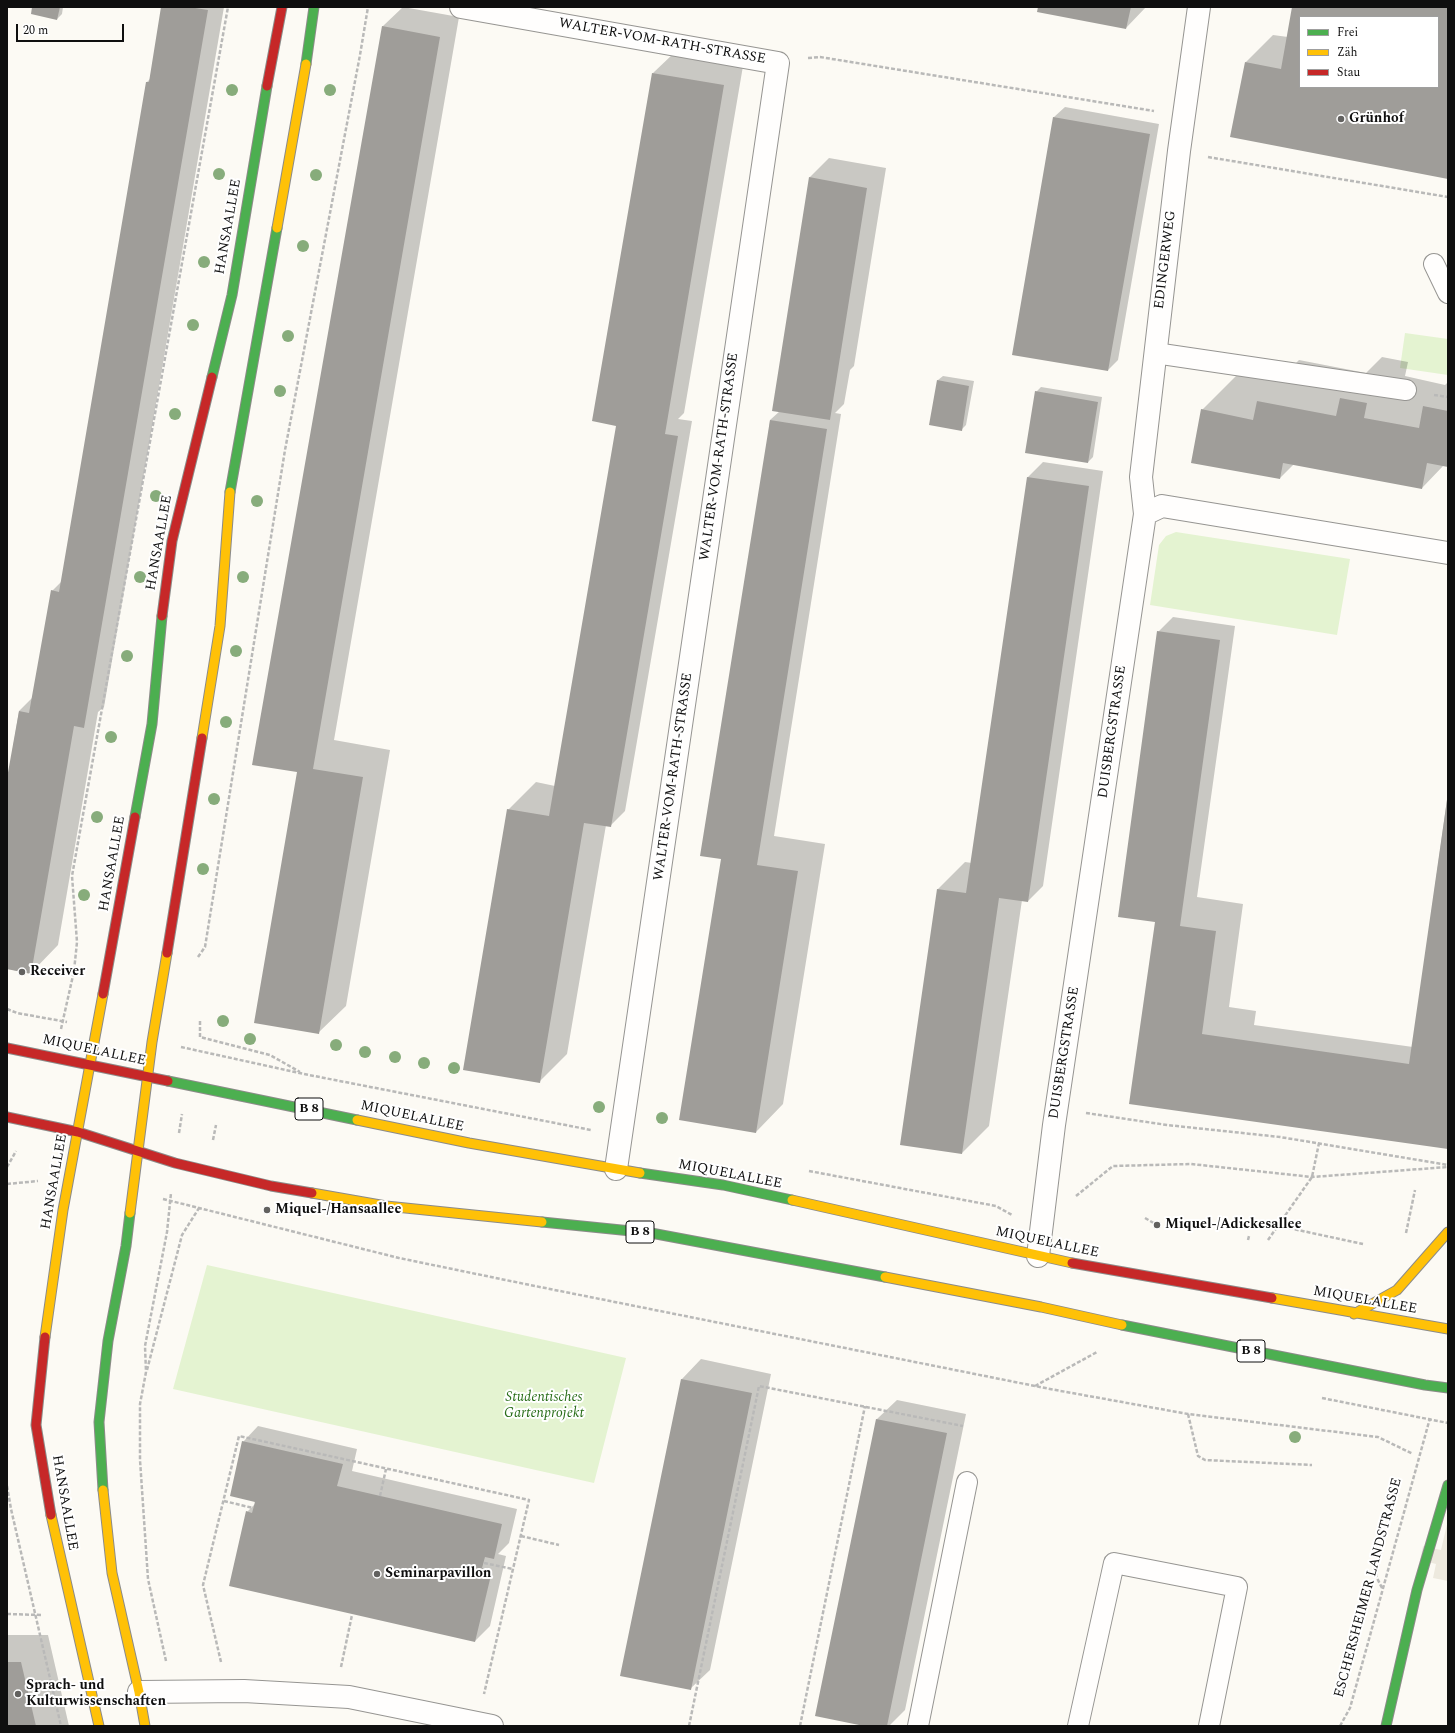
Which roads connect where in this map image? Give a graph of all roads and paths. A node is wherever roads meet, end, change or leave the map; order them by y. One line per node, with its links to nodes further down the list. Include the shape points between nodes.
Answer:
1 (228, 7): 18 (path, HANSAALLEE, via 72,876 77,942 74,971 63,1021)
2 (282, 7): 22 (main road, HANSAALLEE, via 232,295 172,540 152,724)
3 (314, 7): 23 (main road, via 229,499 220,626)
4 (368, 7): 17 (path, via 286,450)
5 (461, 7): 7 (street, WALTER-VOM-RATH-STRASSE)
6 (1199, 7): 8 (street, EDINGERWEG)
7 (778, 62): 8 (path, via 820,57); 32 (street, WALTER-VOM-RATH-STRASSE)
8 (1184, 116): 9 (street, EDINGERWEG)
9 (1179, 151): 10 (path); 13 (street, EDINGERWEG)
10 (1448, 197)
11 (1434, 264): 12 (lane)
12 (1448, 293)
13 (1155, 353): 14 (lane, via 1313,369); 15 (street, EDINGERWEG, via 1141,477)
14 (1406, 390)
15 (1145, 514): 16 (street, via 1162,506); 24 (street, DUISBERGSTRASSE)
16 (1448, 552)
17 (205, 947)
18 (7, 1010)
19 (200, 1021): 21 (path, via 200,1038 270,1055 304,1074)
20 (7, 1048): 22 (main road, MIQUELALLEE / B 8)
21 (229, 1058)
22 (90, 1064): 23 (main road, MIQUELALLEE / B 8); 27 (main road, HANSAALLEE)
23 (148, 1076): 30 (main road); 32 (main road, MIQUELALLEE / B 8, via 469,1143)
24 (1057, 1108): 29 (path, via 1167,1125); 48 (street, DUISBERGSTRASSE)
25 (7, 1117): 27 (main road, B 8)
26 (216, 1126): 28 (path)
27 (78, 1132): 30 (main road, B 8); 89 (main road, HANSAALLEE, via 52,1282 36,1425 53,1530)
28 (213, 1140)
29 (1319, 1142): 31 (path); 33 (path)
30 (138, 1152): 54 (main road, B 8, via 264,1184 386,1206 651,1233 1042,1307 1214,1344); 84 (main road, via 126,1246 108,1341 99,1422 101,1472 112,1573)
31 (1448, 1166): 33 (path)
32 (616, 1169): 48 (main road, MIQUELALLEE / B 8, via 723,1185)
33 (1312, 1177): 37 (path, via 1192,1164 1113,1166); 40 (path)
34 (14, 1183): 35 (path)
35 (7, 1184)
36 (1415, 1190): 44 (path)
37 (1071, 1201)
38 (1145, 1218): 39 (path)
39 (1157, 1225)
40 (1276, 1228): 46 (path); 47 (path, via 1284,1227)
41 (167, 1232): 52 (path, via 145,1346)
42 (1448, 1232): 49 (main road, via 1396,1290)
43 (1249, 1236): 45 (path)
44 (1405, 1236)
45 (1248, 1240)
46 (1268, 1240)
47 (1363, 1244)
48 (1038, 1256): 49 (main road, MIQUELALLEE / B 8)
49 (1354, 1314): 50 (main road, MIQUELALLEE / B 8)
50 (1448, 1329)
51 (1104, 1354): 53 (path, via 1096,1352)
52 (146, 1372): 53 (path, via 182,1235 199,1208 399,1258); 85 (path, via 140,1404 140,1460 148,1579)
53 (1035, 1386): 57 (path)
54 (1448, 1388)
55 (1317, 1397): 58 (path)
56 (865, 1406): 59 (path); 91 (path, via 759,1386); 92 (path)
57 (1188, 1414): 62 (path, via 1378,1437); 66 (path, via 1198,1456 1205,1460)
58 (1448, 1423)
59 (963, 1426)
60 (286, 1447): 61 (path); 64 (path, via 239,1436); 67 (path)
61 (285, 1451)
62 (1413, 1454)
63 (1420, 1456): 79 (path, ESCHERSHEIMER LANDSTRASSE)
64 (234, 1458): 65 (path); 72 (path)
65 (238, 1459)
66 (1312, 1465)
67 (386, 1469): 71 (path); 74 (path, via 529,1500)
68 (968, 1482): 93 (lane)
69 (1448, 1485): 97 (main road, via 1417,1590)
70 (7, 1486): 88 (path)
71 (380, 1496)
72 (224, 1501): 73 (path); 83 (path, via 204,1585)
73 (253, 1508)
74 (521, 1536): 76 (path); 78 (path)
75 (1384, 1537): 79 (path, via 1376,1576)
76 (559, 1546)
77 (484, 1563): 78 (path)
78 (513, 1569): 87 (path)
79 (1382, 1589): 96 (path, ESCHERSHEIMER LANDSTRASSE, via 1350,1708)
80 (7, 1614): 81 (path)
81 (25, 1614)
82 (352, 1615): 86 (path)
83 (228, 1691): 85 (street); 86 (street)
84 (139, 1692): 85 (street); 90 (main road)
85 (173, 1692)
86 (335, 1696): 87 (street)
87 (485, 1724)
88 (62, 1726)
89 (99, 1726)
90 (145, 1726)
91 (689, 1726)
92 (800, 1726)
93 (918, 1726)
94 (1078, 1726): 95 (lane, via 1114,1563 1237,1587)
95 (1209, 1726)
96 (1340, 1726)
97 (1386, 1726)

